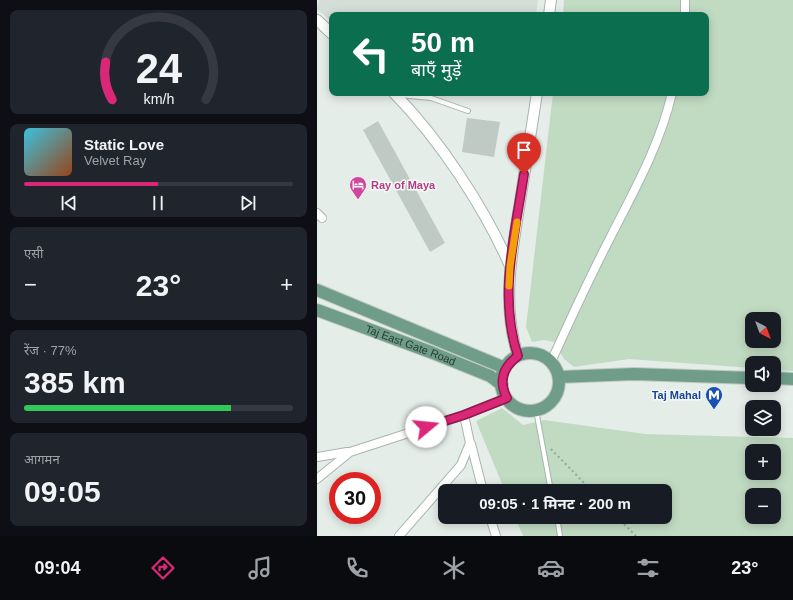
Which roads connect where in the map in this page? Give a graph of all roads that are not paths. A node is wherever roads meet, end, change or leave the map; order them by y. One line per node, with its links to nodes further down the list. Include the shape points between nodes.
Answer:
1 (551, 0): 3 (street)
2 (685, 0): 4 (street)
3 (549, 12)
4 (685, 12)
5 (317, 20): 6 (street)
6 (329, 31)
7 (397, 96): 12 (street, via 440,149 475,200 498,238)
8 (413, 96): 11 (lane, via 431,98)
9 (537, 96): 12 (street)
10 (671, 96): 16 (street, via 649,160 601,254)
11 (468, 111)
12 (510, 266): 15 (street, via 508,308 513,343)
13 (317, 290): 17 (main road)
14 (317, 310): 22 (main road, Taj East Gate Road, via 441,356 490,376)
15 (518, 356): 16 (main road, via 539,354); 17 (main road)
16 (551, 362): 18 (main road)
17 (505, 368): 22 (main road)
18 (559, 377): 19 (main road, via 634,374); 24 (main road, via 556,394 551,402)
19 (745, 378)
20 (781, 378): 21 (main road)
21 (793, 379)
22 (502, 385): 23 (main road)
23 (507, 398): 24 (main road, via 516,407 529,411); 25 (street)
24 (536, 410): 31 (lane)
25 (464, 415): 26 (street); 27 (street)
26 (470, 443): 30 (street); 34 (street, via 461,465)
27 (350, 452): 28 (street); 29 (street)
28 (317, 457)
29 (317, 479)
30 (481, 484)
31 (550, 484)
32 (492, 524): 35 (street)
33 (558, 524): 36 (lane)
34 (399, 536)
35 (496, 536)
36 (561, 536)

